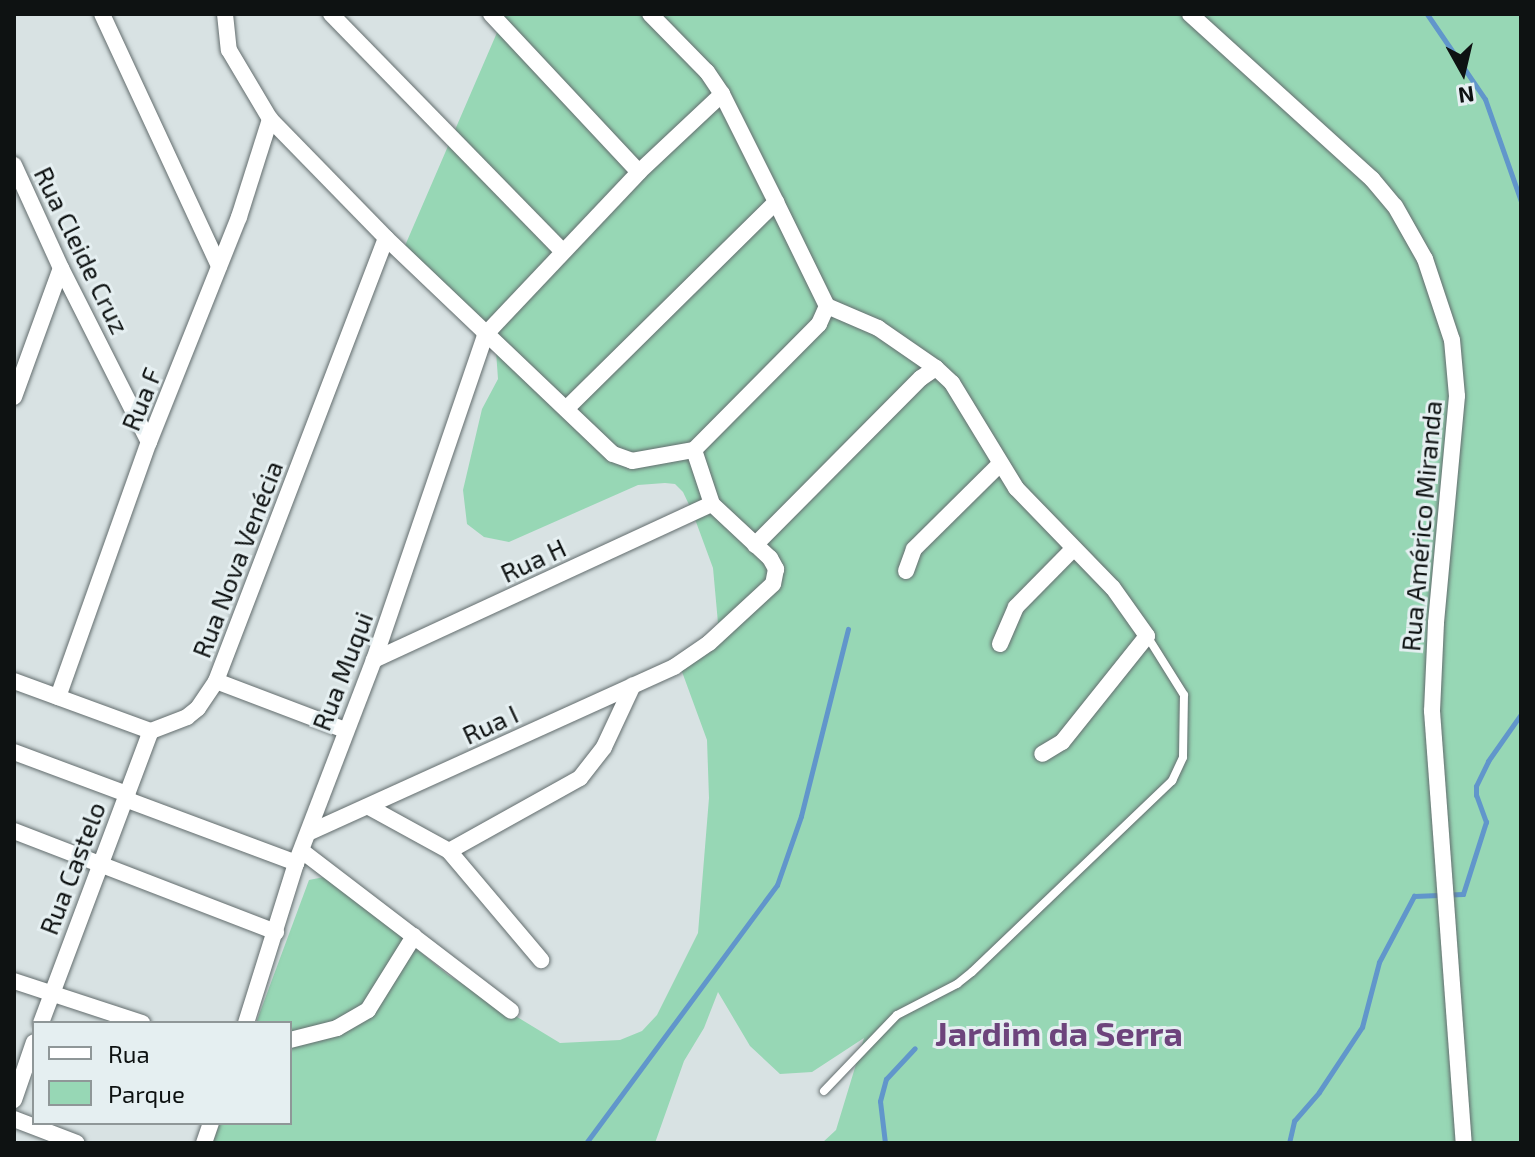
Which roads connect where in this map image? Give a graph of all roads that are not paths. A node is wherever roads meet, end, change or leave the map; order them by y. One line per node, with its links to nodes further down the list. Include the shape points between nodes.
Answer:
1 (102, 14): 14 (street)
2 (225, 14): 8 (street, via 229,50)
3 (331, 14): 13 (street)
4 (491, 14): 10 (street)
5 (650, 14): 7 (street)
6 (1190, 14): 61 (street, Rua Américo Miranda, via 1395,206 1425,259 1452,340 1457,396 1432,711)
7 (722, 94): 10 (street); 11 (street)
8 (270, 119): 12 (street); 14 (street, Rua F)
9 (14, 165): 15 (street, Rua Cleide Cruz)
10 (639, 172): 13 (street)
11 (776, 202): 16 (street); 20 (street)
12 (386, 238): 17 (street); 32 (street, Rua Nova Venécia)
13 (562, 251): 17 (street)
14 (219, 266): 21 (street, Rua F)
15 (61, 268): 19 (street); 21 (street, Rua Cleide Cruz)
16 (827, 306): 18 (street, via 878,328); 22 (street, via 819,324)
17 (485, 335): 20 (street); 30 (street, Rua Muqui)
18 (936, 368): 23 (street, via 952,383); 25 (street)
19 (15, 394)
20 (566, 409): 22 (street, via 613,454 632,461)
21 (149, 442): 34 (street, Rua F)
22 (694, 450): 24 (street)
23 (999, 465): 26 (street); 27 (street, via 914,549)
24 (712, 504): 25 (street); 30 (street, Rua H)
25 (755, 545): 33 (street, Rua I, via 776,569 773,584 690,658)
26 (1073, 549): 28 (street, via 1113,588); 29 (street, via 1016,607)
27 (906, 571)
28 (1147, 636): 38 (street, via 1062,742); 57 (lane, via 1184,695 1183,757 1172,781 972,972 897,1015)
29 (1000, 644)
30 (374, 660): 35 (street, Rua Muqui)
31 (14, 681): 34 (street)
32 (216, 681): 35 (street); 36 (street, Rua Nova Venécia, via 187,717)
33 (633, 685): 40 (street, Rua I); 43 (street, via 604,747 580,778)
34 (58, 697): 36 (street)
35 (345, 730): 42 (street, Rua Muqui)
36 (151, 731): 39 (street, Rua Castelo)
37 (14, 752): 39 (street)
38 (1042, 754)
39 (126, 796): 44 (street); 45 (street, Rua Castelo)
40 (369, 807): 42 (street, Rua I); 43 (street)
41 (14, 831): 45 (street)
42 (310, 832): 44 (street, Rua Muqui)
43 (449, 851): 48 (street)
44 (299, 857): 46 (street, Rua Muqui); 47 (street)
45 (98, 864): 46 (street); 50 (street, Rua Castelo)
46 (276, 932): 54 (street, Rua Muqui)
47 (414, 936): 51 (street); 55 (street, via 368,1010 337,1028)
48 (541, 960)
49 (14, 981): 50 (street)
50 (51, 994): 52 (street, Rua Castelo); 53 (street)
51 (511, 1011)
52 (42, 1021)
53 (136, 1021)
54 (247, 1021)
55 (292, 1039)
56 (32, 1048): 58 (street)
57 (824, 1091)
58 (14, 1100)
59 (14, 1119): 60 (street)
60 (77, 1143)
61 (1464, 1143)

